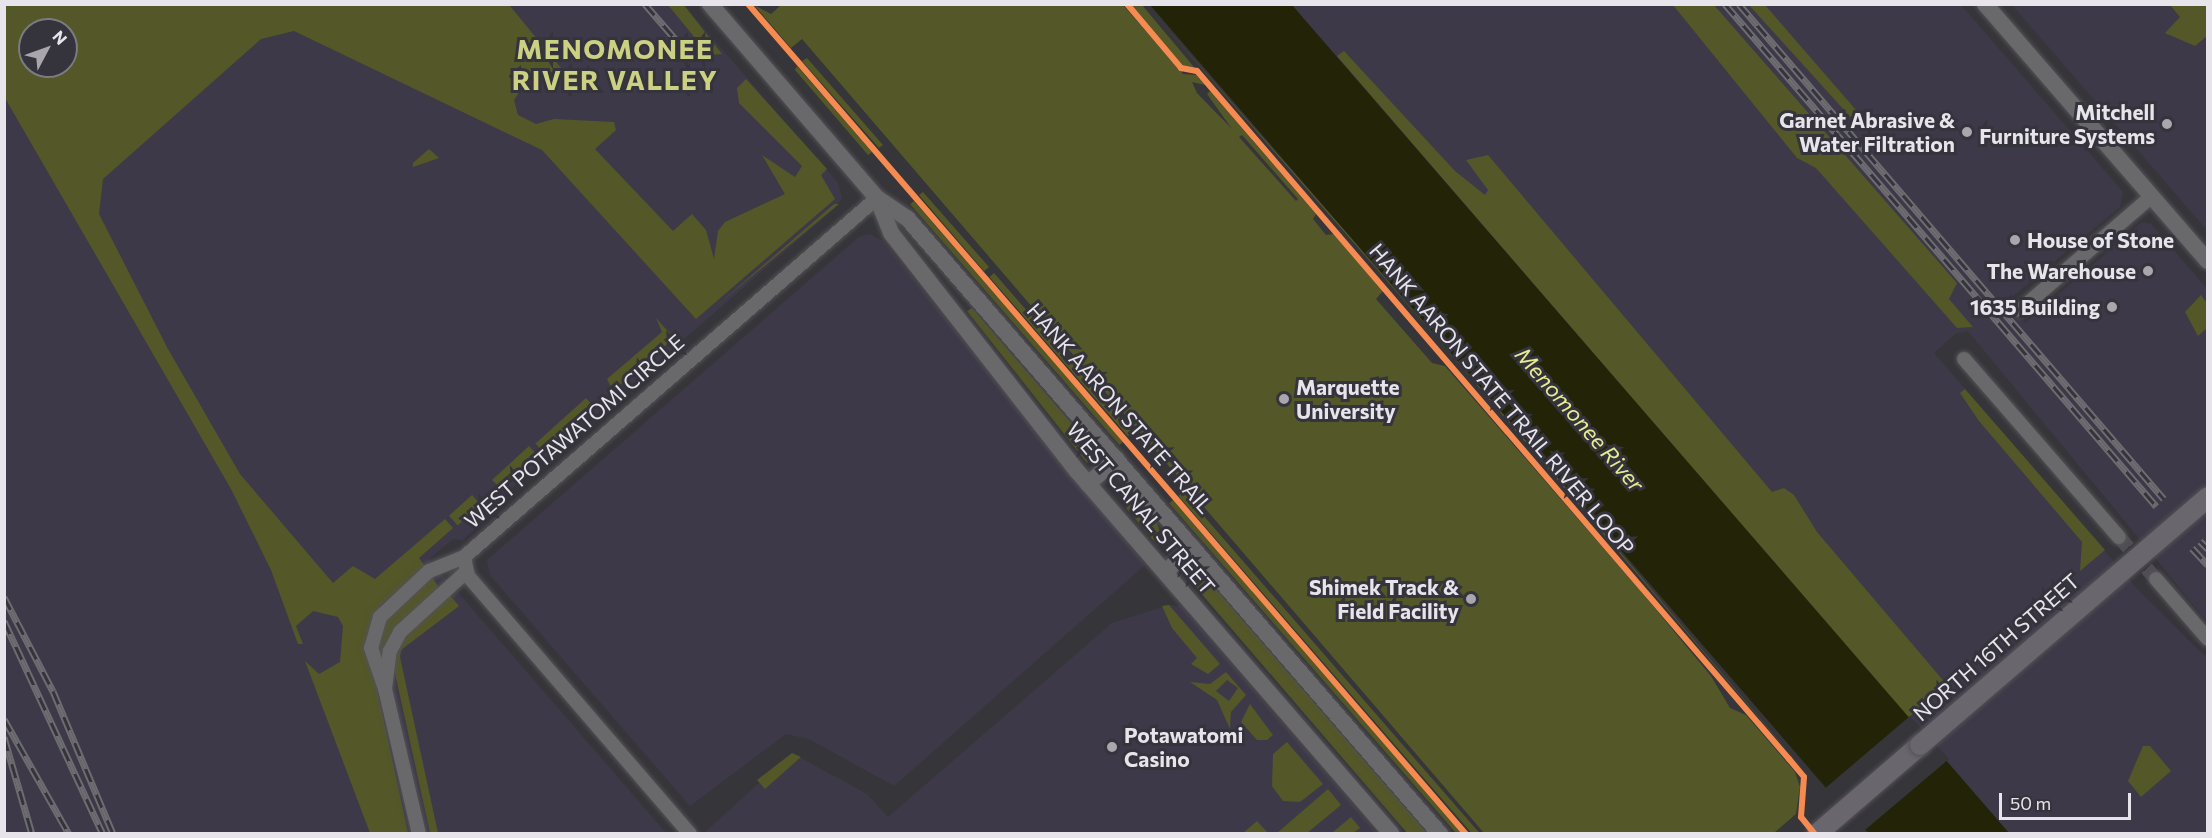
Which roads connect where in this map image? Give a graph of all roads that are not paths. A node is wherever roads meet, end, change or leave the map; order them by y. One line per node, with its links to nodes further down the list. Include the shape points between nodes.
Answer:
1 (710, 4): 4 (street, WEST CANAL STREET)
2 (1985, 4): 3 (street)
3 (2152, 196): 5 (street); 6 (street)
4 (877, 198): 8 (street, WEST CANAL STREET, via 907,218); 9 (street, WEST CANAL STREET, via 891,233); 13 (street, WEST POTAWATOMI CIRCLE)
5 (2208, 261)
6 (2020, 310)
7 (1964, 359): 11 (street)
8 (1117, 459): 9 (street); 12 (street, WEST CANAL STREET)
9 (1088, 484): 15 (street, WEST CANAL STREET)
10 (2208, 496): 23 (main road, NORTH 16TH STREET, bridge)
11 (2120, 537)
12 (1192, 548): 15 (street); 22 (street, WEST CANAL STREET)
13 (464, 557): 14 (street, WEST POTAWATOMI CIRCLE); 18 (street, via 429,571 380,617 371,648)
14 (466, 572): 18 (street, via 400,632 390,651); 19 (street)
15 (1165, 572): 21 (street, WEST CANAL STREET)
16 (2156, 579): 17 (street)
17 (2208, 639)
18 (385, 689): 20 (street)
19 (684, 832)
20 (419, 834)
21 (1391, 834)
22 (1440, 834)
23 (1817, 834)

